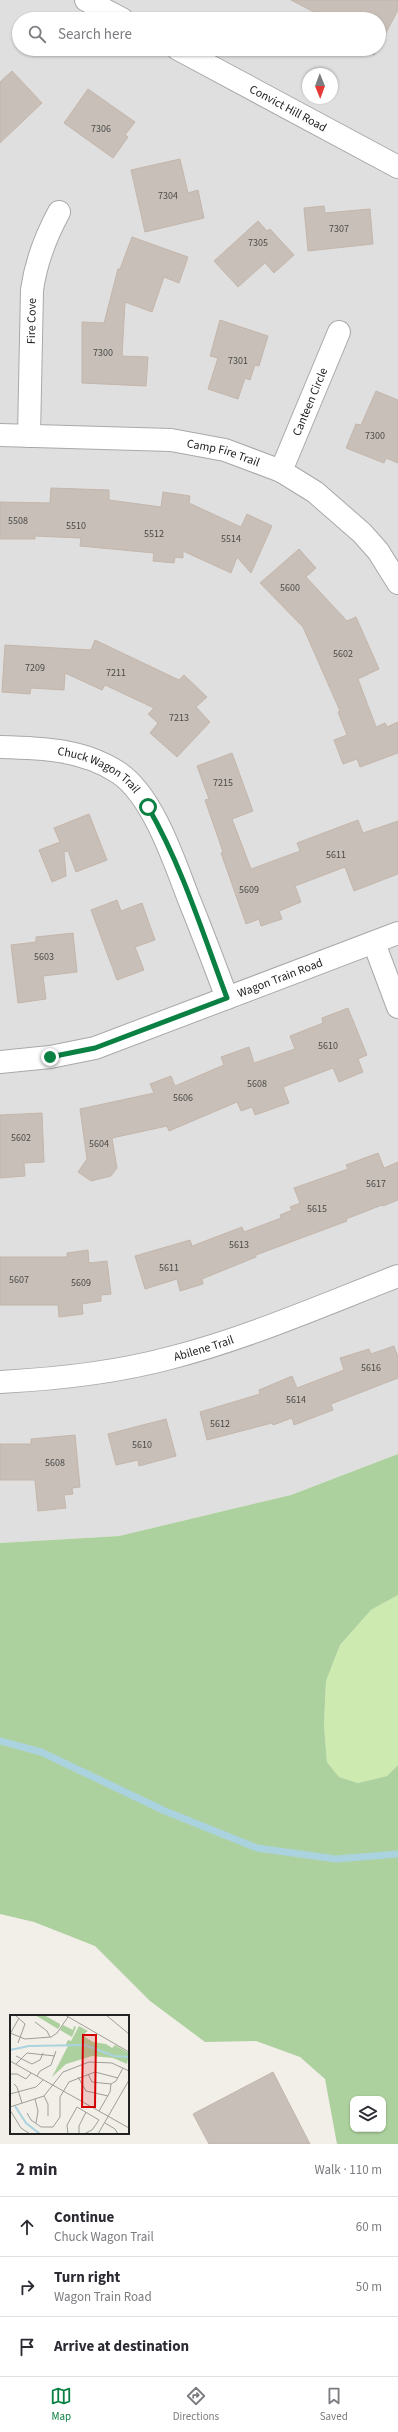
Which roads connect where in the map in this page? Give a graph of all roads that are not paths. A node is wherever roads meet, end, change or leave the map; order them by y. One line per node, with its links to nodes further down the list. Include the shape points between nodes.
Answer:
1 (86, 0): 2 (street)
2 (109, 12)
3 (191, 56): 4 (street, Convict Hill Road)
4 (398, 167)
5 (59, 212): 8 (street, Fire Cove, via 43,241 32,290)
6 (339, 332): 9 (street, Canteen Circle)
7 (0, 435): 8 (street, Camp Fire Trail)
8 (29, 436): 9 (street, Camp Fire Trail, via 171,440 225,450)
9 (281, 471): 10 (street, Camp Fire Trail, via 315,492 362,533 378,551)
10 (398, 583)
11 (0, 747): 14 (street, Chuck Wagon Trail, via 40,748 86,756 121,774 135,789 161,830)
12 (398, 933): 13 (street, Wagon Train Road)
13 (374, 943): 14 (street, Wagon Train Road); 15 (street)
14 (227, 998): 16 (street, Wagon Train Road, via 95,1048 50,1057)
15 (398, 1007)
16 (0, 1062)
17 (398, 1276): 18 (street, Abilene Trail, via 252,1333 170,1358 85,1375)
18 (0, 1382)

